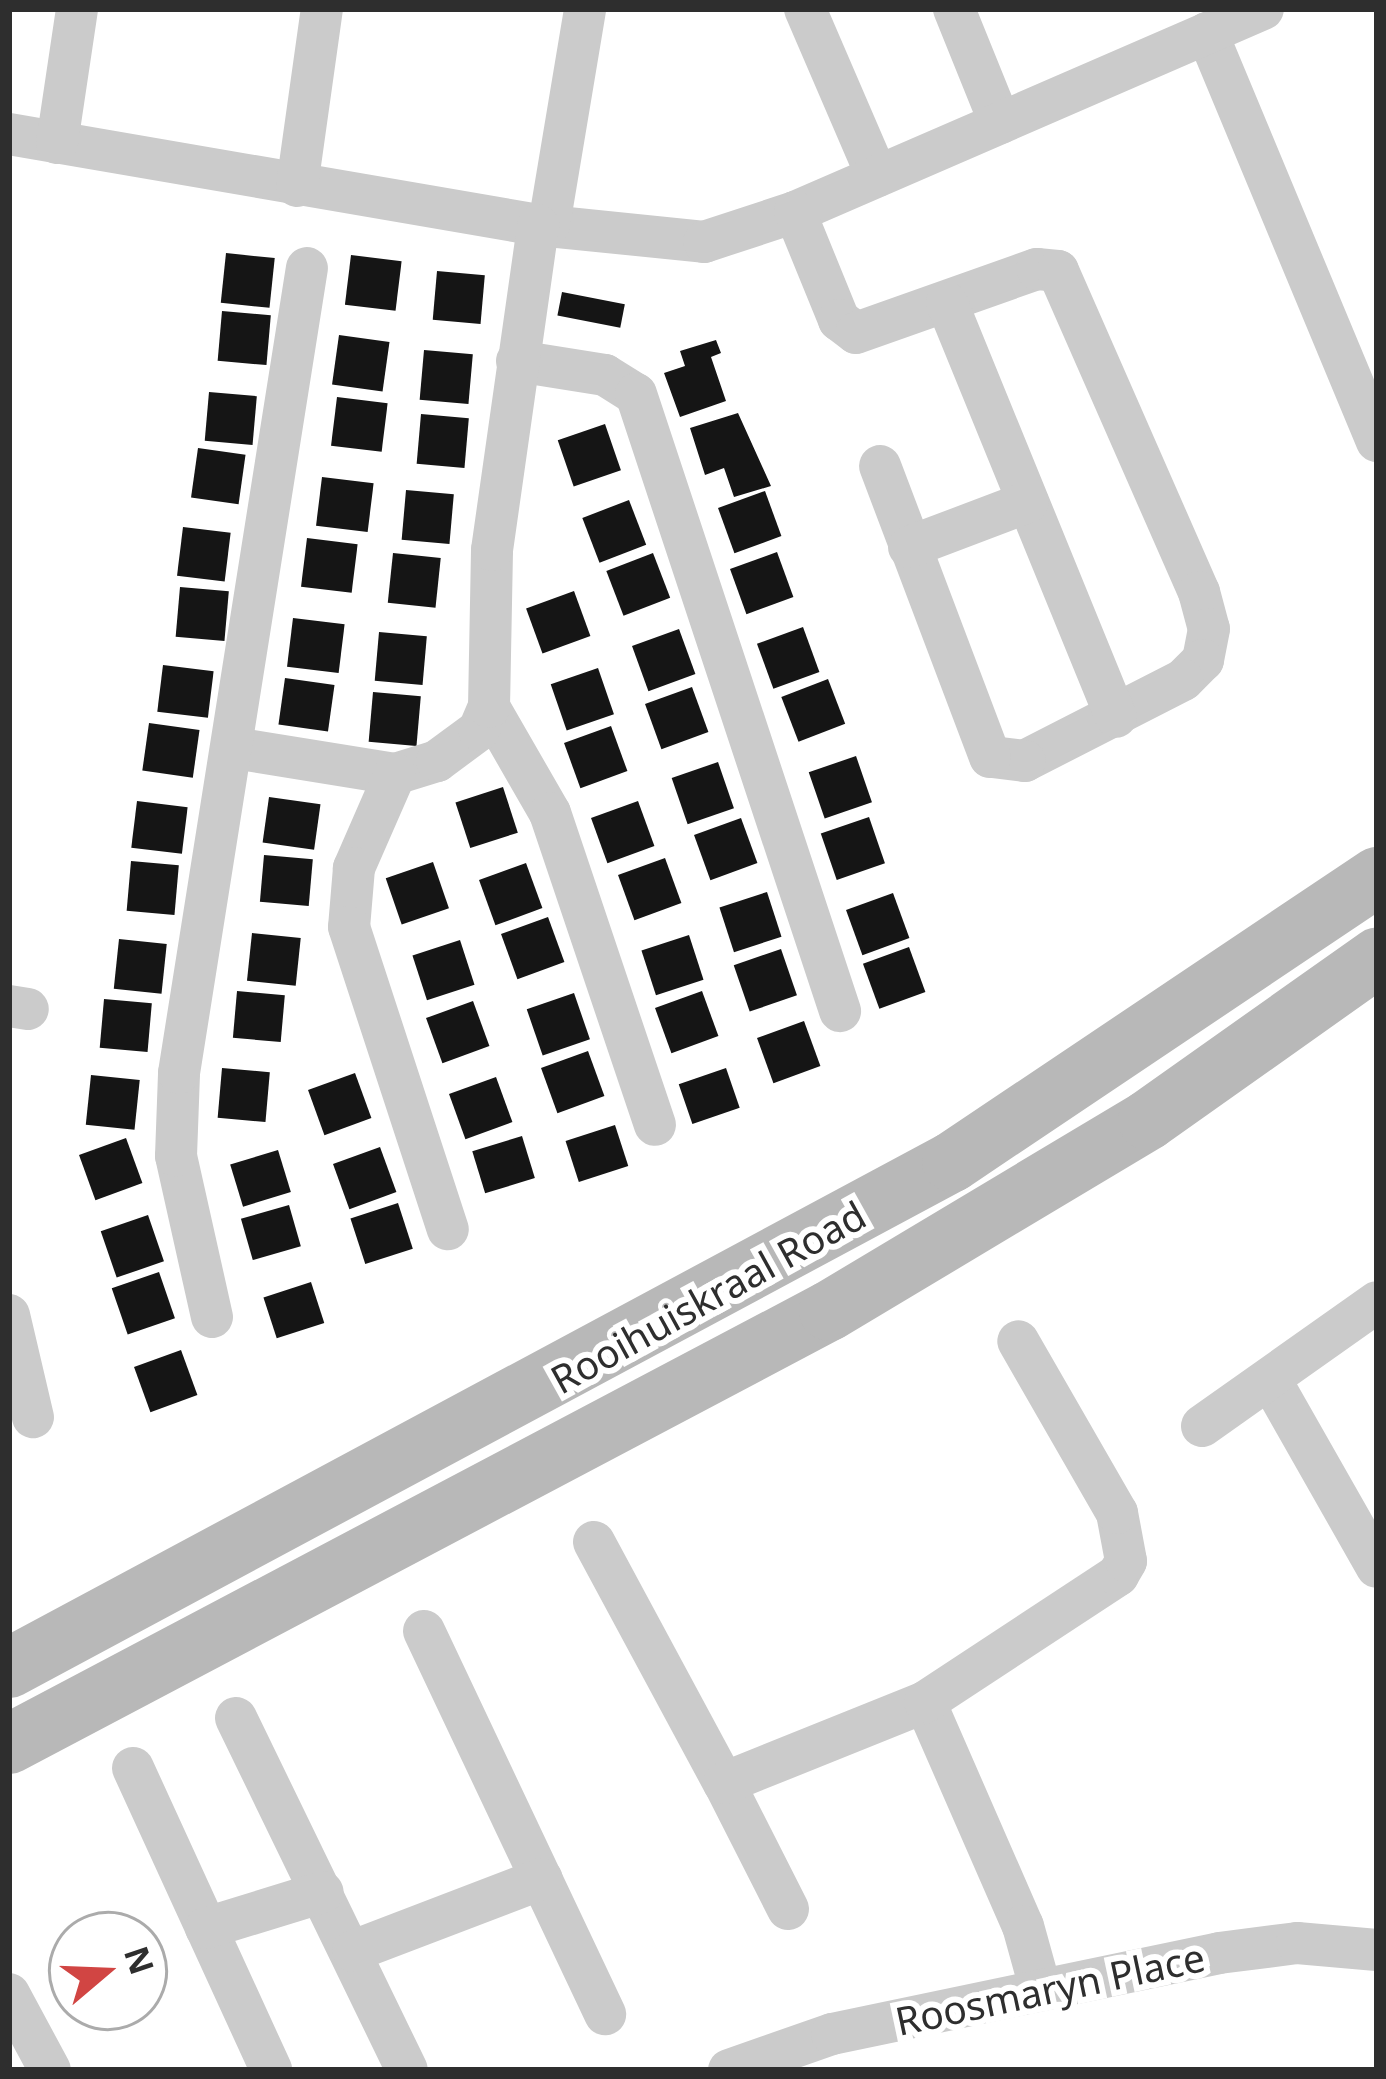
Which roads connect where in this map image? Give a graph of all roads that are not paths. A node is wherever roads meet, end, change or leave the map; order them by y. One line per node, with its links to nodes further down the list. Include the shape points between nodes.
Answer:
1 (77, 9): 10 (street)
2 (322, 9): 12 (street)
3 (585, 9): 14 (street)
4 (805, 9): 11 (street)
5 (954, 9): 8 (street)
6 (1252, 11): 7 (street)
7 (1207, 33): 8 (street); 18 (street)
8 (1000, 123): 11 (street)
9 (9, 134): 10 (street)
10 (57, 142): 12 (street)
11 (877, 176): 13 (street)
12 (297, 186): 14 (street)
13 (795, 212): 14 (street, via 704,242); 16 (street, via 848,329 866,334)
14 (543, 225): 17 (street)
15 (308, 268): 24 (street)
16 (946, 303): 20 (street); 23 (street, via 1037,269 1058,271 1199,592 1209,629 1203,660)
17 (517, 361): 22 (street, via 492,550); 28 (street, via 622,381 646,415)
18 (1377, 441)
19 (880, 466): 21 (street)
20 (1028, 502): 21 (street); 23 (street)
21 (909, 547): 23 (street, via 991,757 1025,761)
22 (489, 707): 25 (street, via 465,744); 29 (street, via 550,814)
23 (1116, 717)
24 (235, 748): 25 (street); 33 (street, via 174,1126)
25 (395, 774): 30 (street, via 354,868 349,927)
26 (1377, 878): 41 (main road, Rooihuiskraal Road, via 952,1162)
27 (1377, 958): 44 (main road, Rooihuiskraal Road, via 1148,1120 830,1311)
28 (840, 1011)
29 (655, 1125)
30 (448, 1229)
31 (1377, 1302): 35 (street)
32 (9, 1315): 36 (street)
33 (212, 1317)
34 (1018, 1341): 42 (street, via 1117,1513 1126,1561 1118,1575)
35 (1270, 1379): 37 (street); 39 (street)
36 (33, 1418)
37 (1202, 1426)
38 (594, 1542): 46 (street)
39 (1377, 1567)
40 (424, 1631): 47 (street)
41 (9, 1668)
42 (926, 1702): 46 (street); 53 (street, via 1023,1926)
43 (236, 1718): 48 (street)
44 (9, 1744)
45 (133, 1768): 50 (street)
46 (724, 1783): 49 (street)
47 (542, 1880): 52 (street); 55 (street)
48 (323, 1892): 50 (street); 52 (street)
49 (788, 1909)
50 (206, 1928): 58 (street)
51 (1377, 1950): 53 (street, Roosmaryn Place, via 1260,1946)
52 (352, 1951): 59 (street)
53 (1041, 1991): 56 (street, Roosmaryn Place)
54 (9, 1994): 57 (street)
55 (605, 2014)
56 (834, 2052): 60 (street, Roosmaryn Place)
57 (50, 2070)
58 (271, 2070)
59 (407, 2070)
60 (729, 2070)

